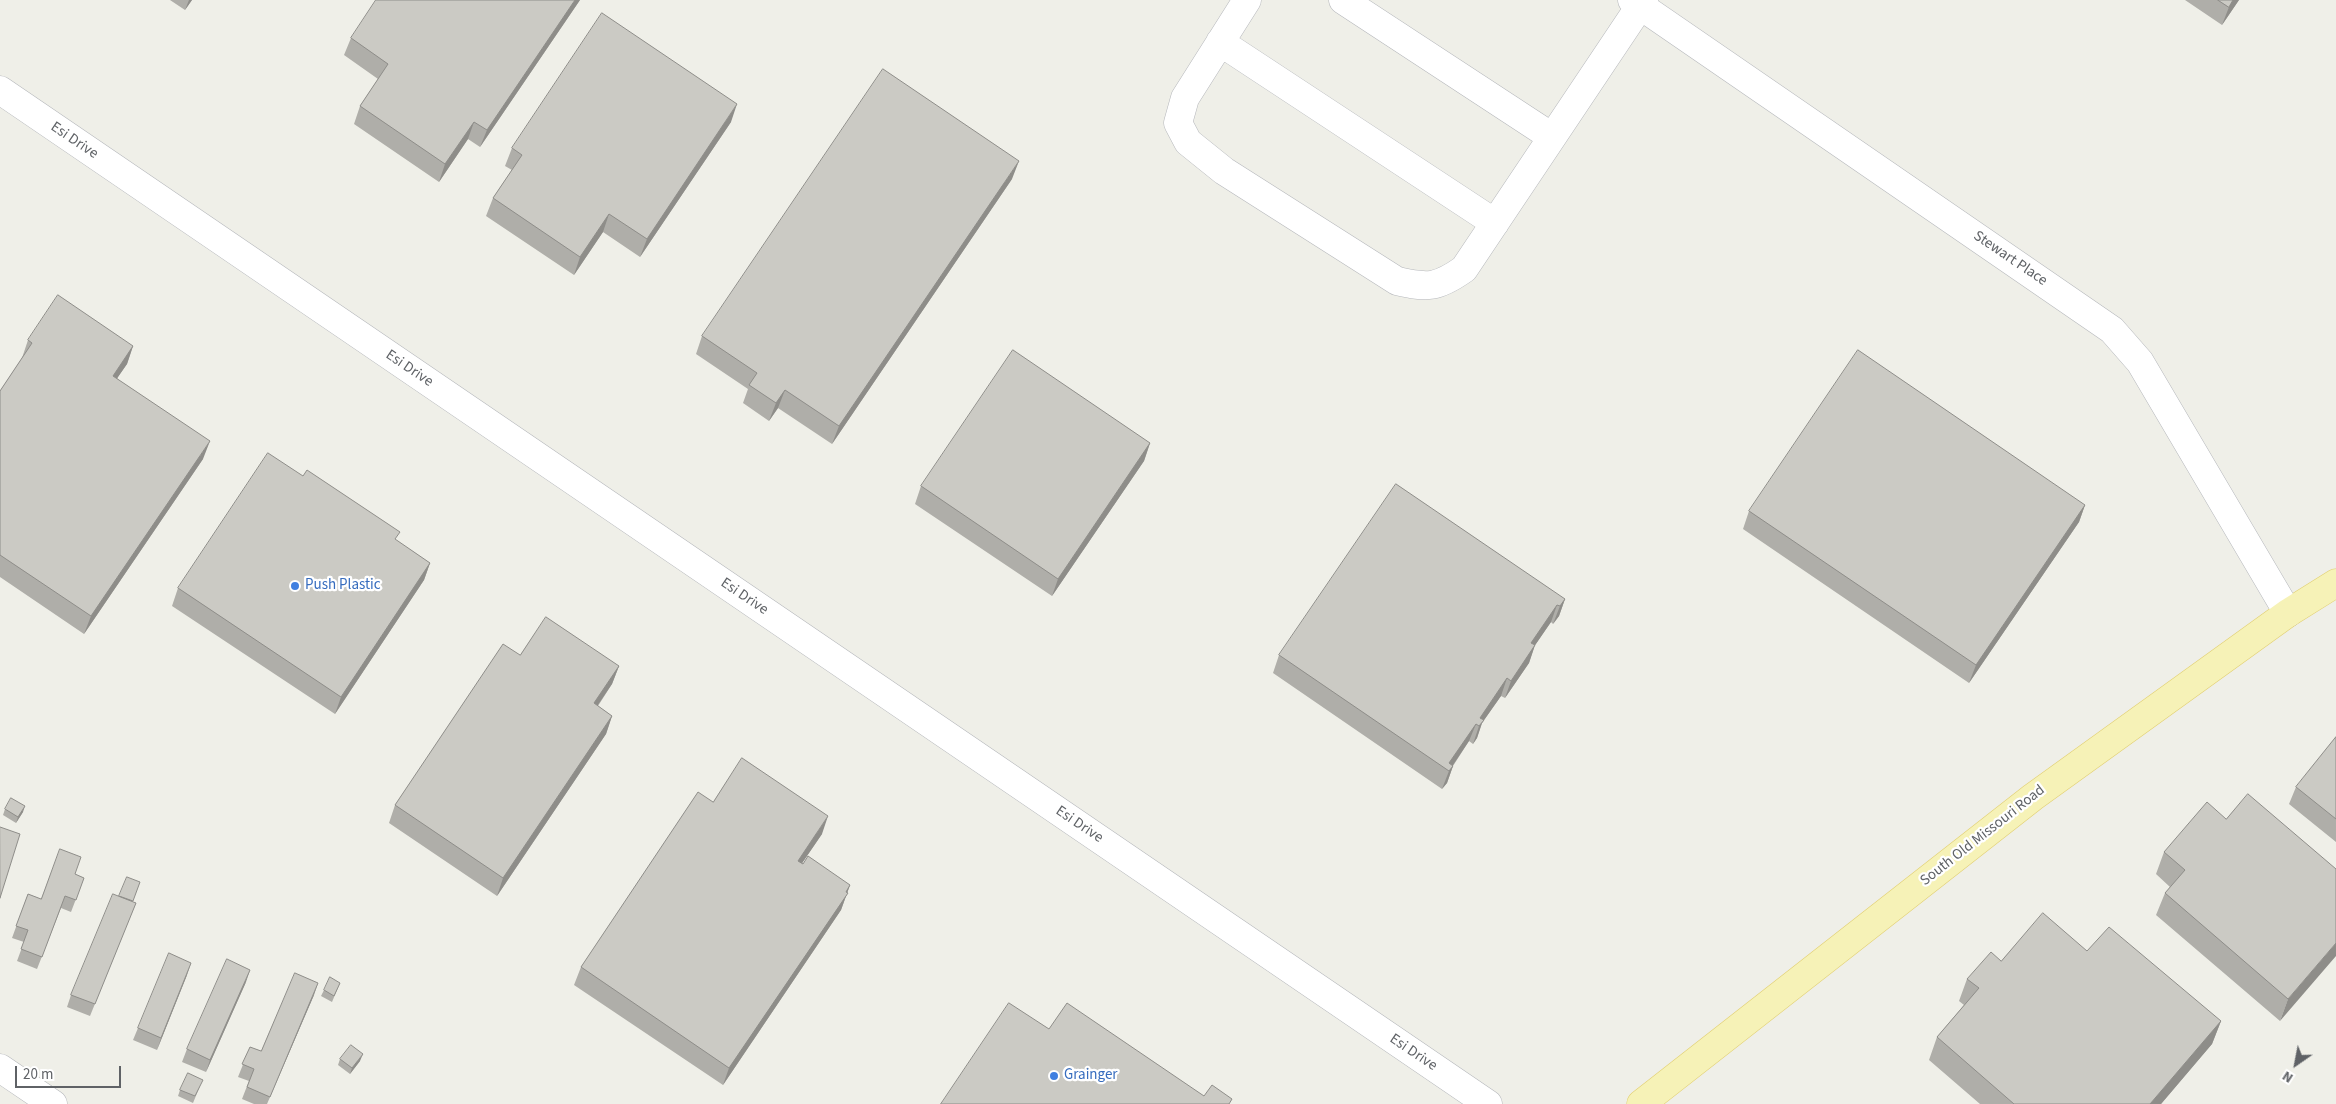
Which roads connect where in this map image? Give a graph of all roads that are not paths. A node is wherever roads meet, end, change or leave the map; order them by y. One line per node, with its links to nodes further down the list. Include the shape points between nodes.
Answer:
1 (1247, 0): 4 (street)
2 (1343, 0): 6 (street)
3 (1639, 2): 6 (street); 9 (street, Stewart Place, via 2112,330 2140,362)
4 (1220, 42): 7 (street); 7 (street, via 1185,98 1178,123 1188,142 1224,171 1397,281 1423,287 1447,281 1464,269)
5 (0, 90): 12 (street, Esi Drive)
6 (1552, 138): 7 (street)
7 (1495, 222)
8 (2336, 583): 9 (main road, South Old Missouri Road)
9 (2288, 613): 13 (main road, South Old Missouri Road, via 2033,797)
10 (0, 1068): 11 (street)
11 (53, 1104)
12 (1488, 1104)
13 (1641, 1104)

